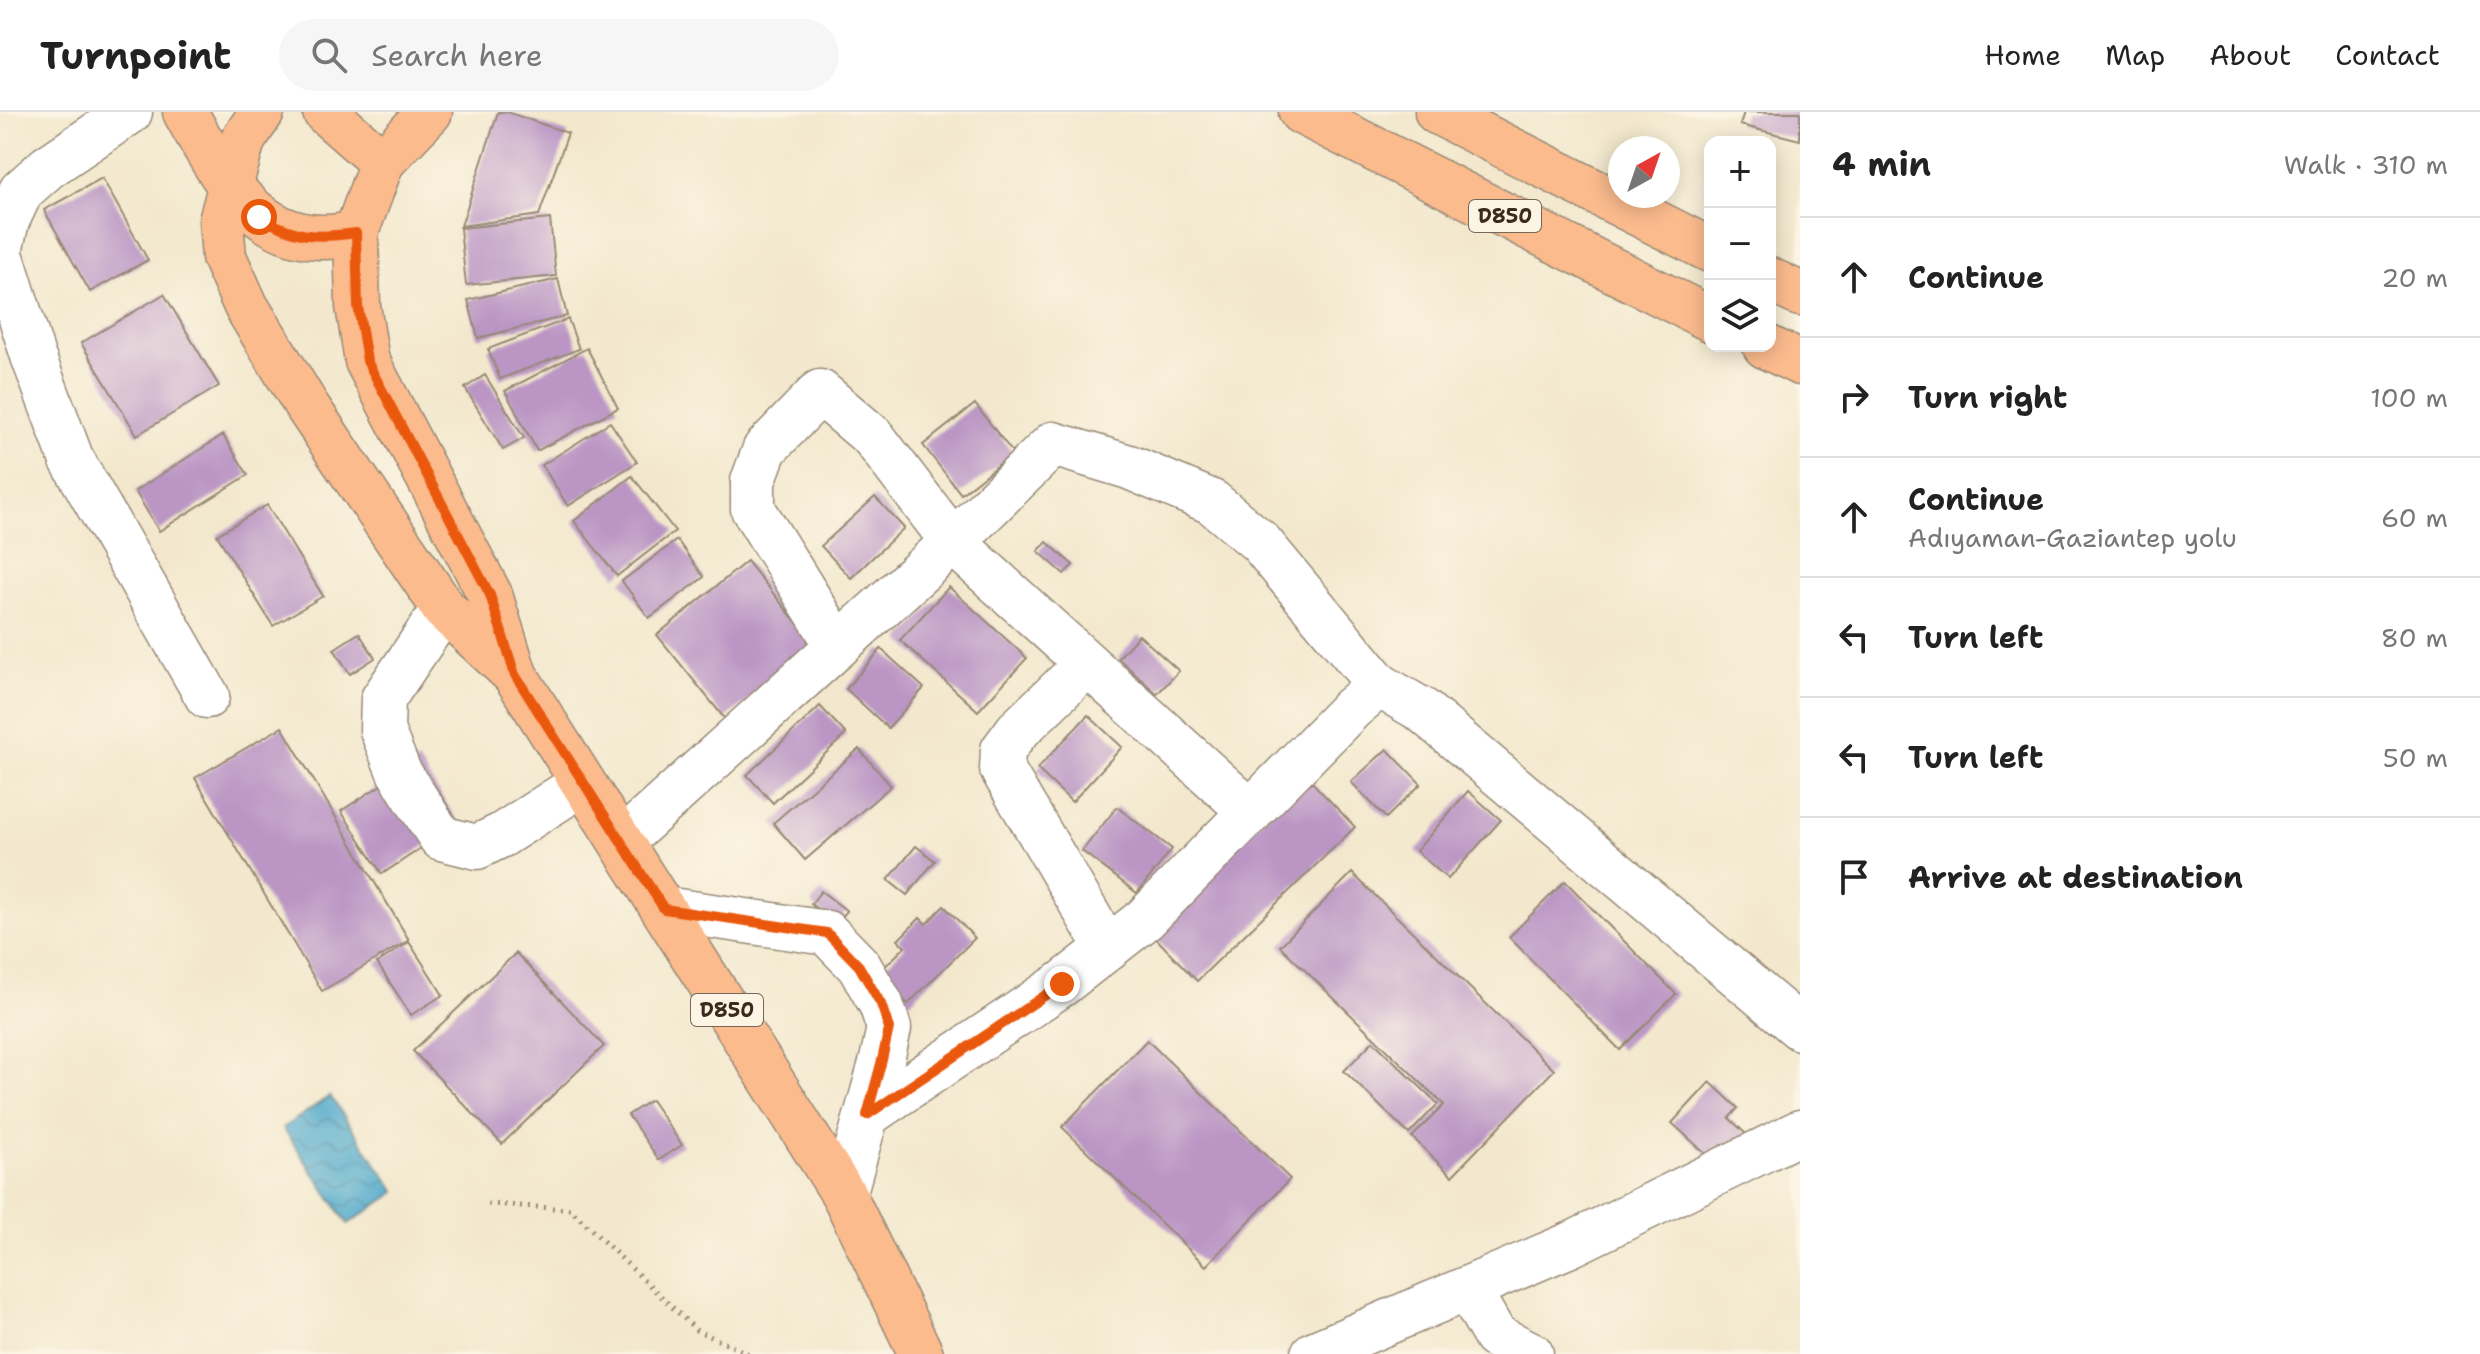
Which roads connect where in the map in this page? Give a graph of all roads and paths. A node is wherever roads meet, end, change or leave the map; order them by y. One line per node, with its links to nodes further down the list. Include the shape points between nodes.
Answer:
1 (130, 112): 23 (street, via 21,191 0,251 71,458)
2 (185, 112): 9 (main road)
3 (262, 112): 9 (main road, via 243,140)
4 (325, 112): 8 (main road)
5 (430, 112): 8 (main road)
6 (1301, 112): 14 (main road, D850)
7 (1437, 112): 11 (main road, D850)
8 (382, 162): 10 (main road)
9 (230, 187): 10 (main road, via 259,217 287,231 323,237); 18 (main road, via 221,221 224,257 246,306)
10 (356, 233): 21 (main road, via 358,306 367,361 490,595)
11 (1704, 247)
12 (1776, 283): 13 (main road)
13 (1800, 294)
14 (1704, 316)
15 (1776, 351): 16 (main road)
16 (1800, 363)
17 (953, 542): 19 (street); 19 (street, via 873,437 820,392 765,449 753,481 753,509); 20 (street); 22 (street, via 1053,444 1129,467 1212,502 1260,542)
18 (444, 609): 21 (main road); 24 (street, via 383,699 382,730 399,772 441,838 477,847)
19 (838, 646): 26 (street)
20 (1087, 664): 25 (street); 28 (street, via 1017,731 1003,750 1002,769)
21 (515, 675): 24 (main road, D850)
22 (1379, 685): 25 (street); 29 (street, via 1422,710)
23 (207, 696)
24 (583, 783): 26 (main road, D850)
25 (1251, 812): 28 (street)
26 (621, 842): 27 (main road, D850)
27 (664, 909): 30 (street, via 827,933 859,966 889,1028); 32 (main road, D850)
28 (1108, 949): 30 (street)
29 (1800, 1028)
30 (867, 1115): 32 (street)
31 (1800, 1132): 34 (street)
32 (844, 1195): 36 (main road, D850)
33 (488, 1204): 35 (path, via 570,1209 696,1330)
34 (1468, 1289): 37 (street); 38 (street, via 1495,1336)
35 (749, 1354)
36 (921, 1354)
37 (1313, 1354)
38 (1531, 1354)

